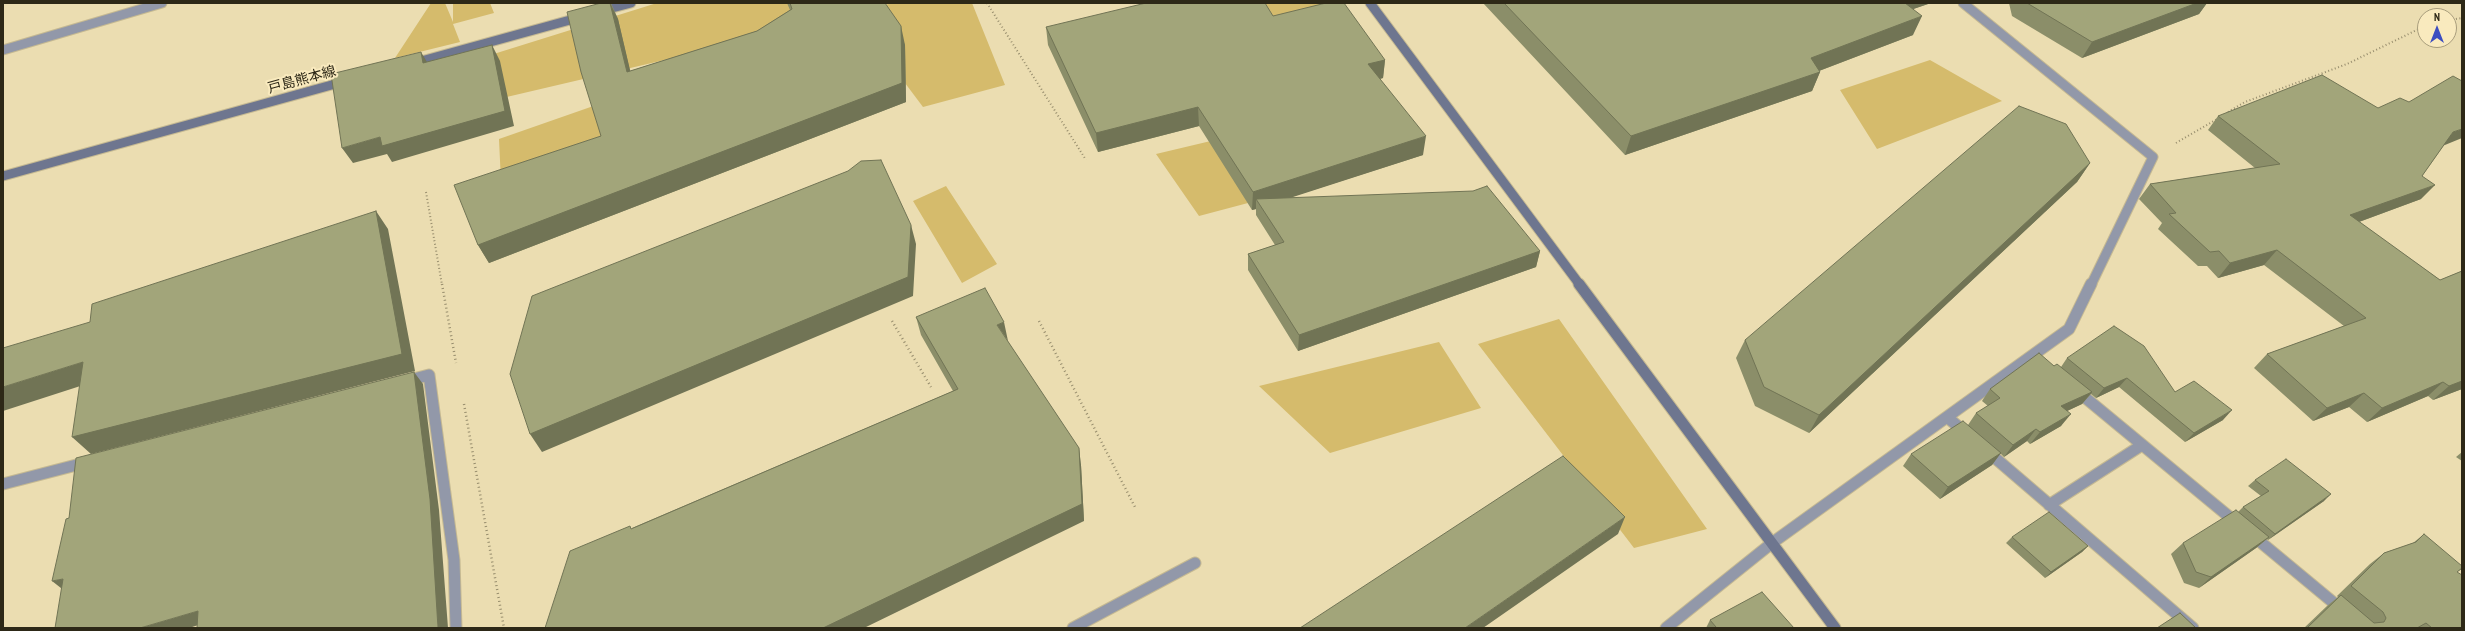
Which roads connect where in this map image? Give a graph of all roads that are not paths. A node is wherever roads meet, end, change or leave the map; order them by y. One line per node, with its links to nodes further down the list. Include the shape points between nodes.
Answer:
1 (162, 3): 5 (street)
2 (631, 3): 6 (street)
3 (1370, 3): 16 (street)
4 (1963, 3): 11 (street, via 2153,157 2069,329 2036,358)
5 (3, 50)
6 (401, 66)
7 (355, 79): 8 (street, 戸島熊本線)
8 (3, 176)
9 (398, 383): 18 (street, via 429,375 454,560)
10 (2070, 385): 12 (street)
11 (1947, 417): 15 (street); 16 (street)
12 (2142, 445): 15 (street); 23 (street)
13 (96, 460): 14 (street)
14 (3, 484)
15 (2049, 505): 22 (street)
16 (1772, 543): 20 (street); 21 (street)
17 (1195, 563): 19 (street)
18 (456, 628)
19 (1072, 628)
20 (1666, 628)
21 (1835, 628)
22 (2193, 628)
23 (2364, 628)

